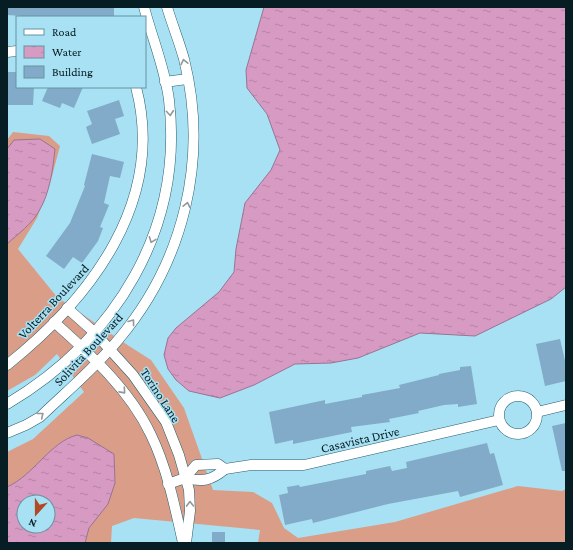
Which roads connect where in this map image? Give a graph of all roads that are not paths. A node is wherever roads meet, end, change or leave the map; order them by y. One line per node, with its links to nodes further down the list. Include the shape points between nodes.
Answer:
1 (144, 7): 4 (street, Solivita Boulevard)
2 (167, 7): 3 (street, Solivita Boulevard, one-way to 2, via 184,60)
3 (187, 79): 4 (street); 10 (street, Solivita Boulevard, one-way to 3, via 150,295 170,256 184,217 192,179 194,142)
4 (165, 82): 8 (street, Solivita Boulevard, one-way to 8, via 171,127 163,208 135,277)
5 (136, 88): 6 (street, Volterra Boulevard, via 142,109 144,134 138,183 129,213 98,272)
6 (67, 308): 7 (street, Volterra Boulevard); 8 (street, Torino Lane)
7 (54, 322): 9 (street); 12 (street, Volterra Boulevard)
8 (94, 332): 9 (street, Solivita Boulevard); 10 (street, Torino Lane)
9 (81, 346): 11 (street); 13 (street, Solivita Boulevard, via 36,385)
10 (110, 349): 11 (street, Solivita Boulevard); 19 (street, Torino Lane, via 134,375 166,422)
11 (97, 362): 17 (street, Solivita Boulevard, one-way to 11, via 40,416); 20 (street, one-way to 20, via 132,402 147,427 162,461)
12 (7, 365)
13 (7, 404)
14 (566, 405): 15 (street)
15 (537, 412): 16 (street, via 537,419 530,430 518,434 506,430); 16 (street, via 535,406 526,398 514,396 508,398 500,408)
16 (499, 420): 18 (street, Casavista Drive, via 304,465 251,465)
17 (7, 433)
18 (225, 469): 19 (street, Casavista Drive, via 218,475 199,482); 19 (street, Casavista Drive, via 218,464 196,465)
19 (185, 478): 20 (street); 22 (street, Torino Lane, one-way to 19, via 190,511 189,490)
20 (168, 484): 21 (street)
21 (183, 543)
22 (186, 543)

